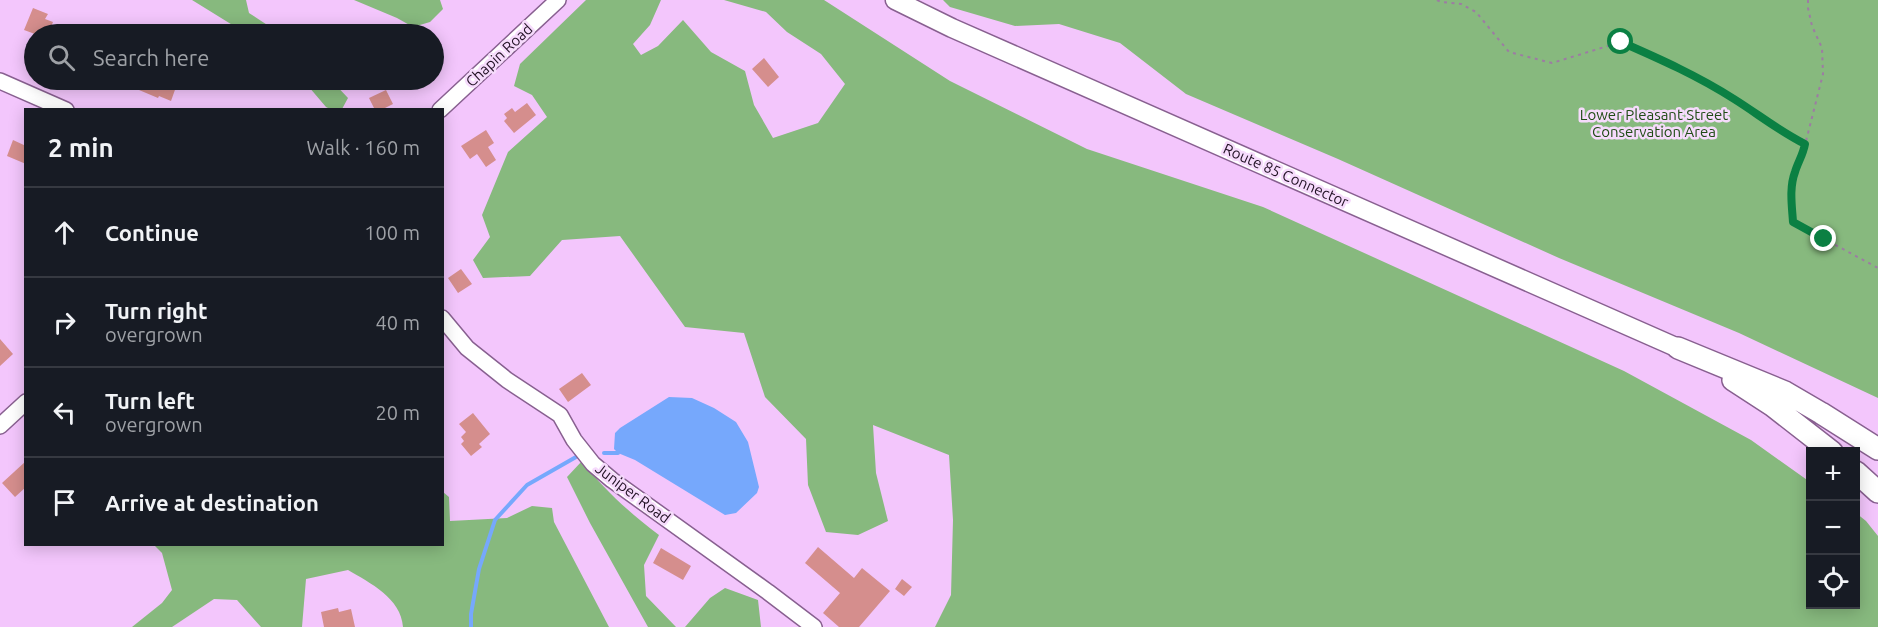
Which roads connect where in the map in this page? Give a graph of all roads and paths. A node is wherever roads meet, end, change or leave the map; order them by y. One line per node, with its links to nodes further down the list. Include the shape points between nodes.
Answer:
1 (558, 0): 7 (street, Chapin Road)
2 (894, 0): 11 (main road, Route 85 Connector)
3 (1437, 0): 8 (path, via 1461,4 1476,12 1509,52 1552,63 1621,42 1711,85)
4 (1808, 0): 8 (path, via 1812,26 1822,48 1823,74)
5 (0, 81): 6 (street)
6 (61, 108)
7 (442, 108)
8 (1805, 144): 9 (path, via 1791,191 1793,222)
9 (1878, 268)
10 (444, 320): 18 (street, Juniper Road, via 467,348 560,415 593,464)
11 (1678, 348): 14 (highway, Route 85 Connector, via 1773,406); 15 (highway, Route 85 Connector, via 1785,392)
12 (24, 404): 13 (street)
13 (0, 426)
14 (1826, 447)
15 (1878, 449)
16 (1860, 476): 17 (highway)
17 (1878, 492)
18 (814, 627)

